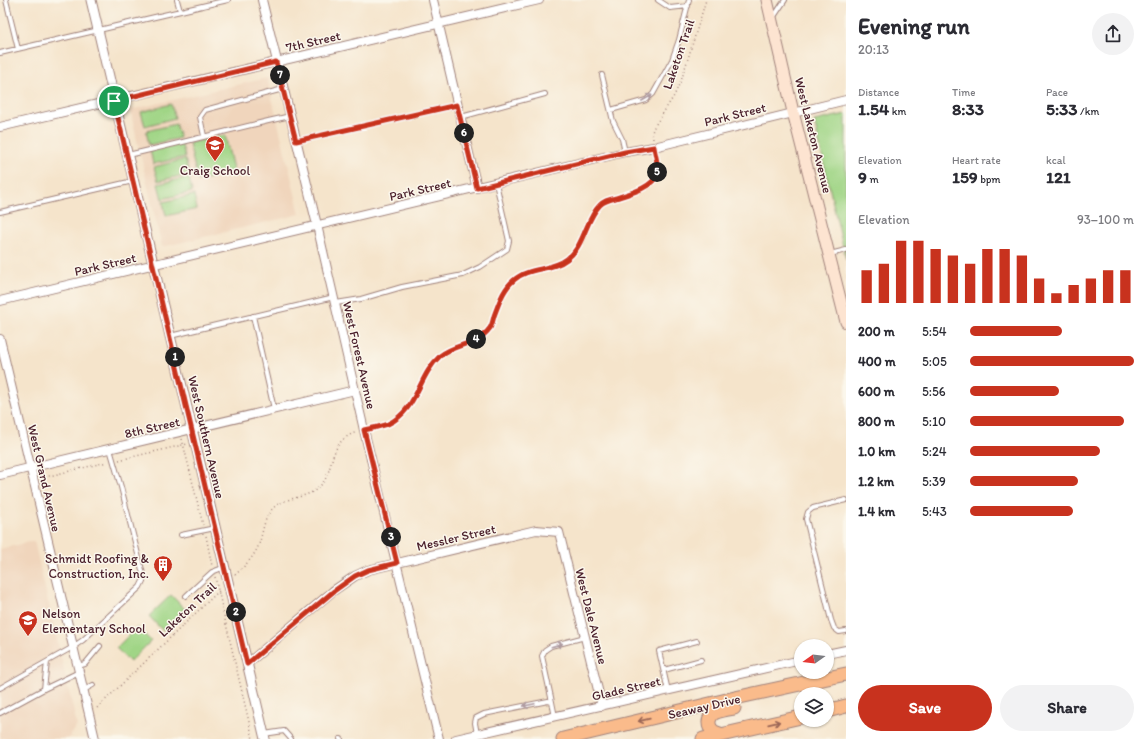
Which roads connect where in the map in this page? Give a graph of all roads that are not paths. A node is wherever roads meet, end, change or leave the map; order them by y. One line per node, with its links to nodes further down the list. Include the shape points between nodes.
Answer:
1 (6, 0): 17 (lane)
2 (91, 0): 16 (street, West Southern Avenue)
3 (177, 0): 13 (lane)
4 (228, 0): 13 (lane)
5 (262, 0): 19 (street, West Forest Avenue)
6 (433, 0): 15 (street)
7 (539, 0): 15 (street, 7th Street)
8 (658, 0): 12 (lane, via 670,8)
9 (689, 0): 12 (lane)
10 (767, 0): 14 (main road, West Laketon Avenue)
11 (785, 0): 14 (lane)
12 (688, 6): 26 (lane, one-way to 12, via 646,100 653,94 672,60)
13 (180, 11): 16 (lane)
14 (772, 20): 27 (main road, West Laketon Avenue)
15 (438, 24): 19 (street, 7th Street); 25 (street)
16 (98, 31): 17 (lane); 24 (street, West Southern Avenue)
17 (18, 50): 18 (lane)
18 (0, 54)
19 (276, 62): 21 (street, West Forest Avenue); 24 (street, 7th Street)
20 (602, 75): 26 (lane)
21 (283, 89): 28 (street, West Forest Avenue); 31 (lane, via 206,110 200,117)
22 (545, 94): 29 (lane)
23 (846, 100): 27 (street, Park Street)
24 (114, 101): 30 (street, 7th Street); 34 (street, West Southern Avenue)
25 (457, 105): 29 (street); 32 (lane)
26 (611, 110): 33 (lane)
27 (793, 112): 33 (street, Park Street); 41 (main road, West Laketon Avenue)
28 (290, 116): 31 (lane); 32 (street, West Forest Avenue)
29 (460, 117): 37 (street)
30 (0, 127)
31 (204, 136): 34 (lane)
32 (296, 141): 39 (street, West Forest Avenue)
33 (625, 152): 36 (street, Park Street)
34 (127, 155): 35 (street, West Southern Avenue)
35 (134, 181): 38 (lane); 42 (street, West Southern Avenue)
36 (496, 184): 37 (street, Park Street); 43 (lane, via 509,241 507,249 463,275 402,287 361,299)
37 (477, 188): 39 (street, Park Street)
38 (0, 212)
39 (317, 225): 42 (street, Park Street); 43 (street, West Forest Avenue)
40 (846, 250): 41 (lane)
41 (830, 254): 46 (main road, West Laketon Avenue)
42 (153, 265): 44 (street, Park Street); 47 (street, West Southern Avenue)
43 (335, 300): 45 (lane); 49 (street, West Forest Avenue)
44 (0, 301)
45 (253, 316): 47 (lane); 50 (lane)
46 (846, 322)
47 (170, 336): 51 (street, West Southern Avenue)
48 (0, 339): 53 (street, West Grand Avenue)
49 (355, 390): 50 (street, 8th Street); 59 (street, West Forest Avenue)
50 (274, 410): 51 (street, 8th Street)
51 (192, 430): 52 (street, 8th Street); 56 (street, West Southern Avenue)
52 (110, 449): 53 (street, 8th Street); 66 (lane, via 143,582)
53 (30, 468): 54 (street, 8th Street); 66 (street, West Grand Avenue)
54 (0, 475)
55 (846, 500): 62 (lane, via 813,508 808,512 806,519 830,620 839,632)
56 (216, 528): 58 (lane); 60 (street, West Southern Avenue)
57 (559, 532): 59 (street, Messler Street, via 536,530); 63 (street, West Dale Avenue)
58 (181, 535)
59 (397, 563): 72 (street, Messler Street, via 355,576); 94 (street, West Forest Avenue)
60 (225, 566): 61 (lane, via 214,571); 72 (street, West Southern Avenue)
61 (186, 596)
62 (846, 630)
63 (585, 637): 82 (lane, one-way to 63, via 542,656 545,650); 83 (street, West Dale Avenue)
64 (697, 641): 74 (lane, via 659,651)
65 (100, 646): 73 (lane)
66 (73, 647): 70 (lane); 73 (street, West Grand Avenue)
67 (846, 650): 68 (street)
68 (834, 653)
69 (701, 660): 74 (lane)
70 (47, 662): 78 (lane); 79 (lane)
71 (794, 662): 81 (street, Glade Street)
72 (247, 664): 91 (street, West Southern Avenue)
73 (78, 669): 79 (lane); 80 (street, West Grand Avenue)
74 (664, 670): 81 (lane)
75 (846, 674): 96 (highway, Seaway Drive, one-way to 96)
76 (846, 682): 90 (highway, via 717,712 710,718 710,725 714,731)
77 (93, 685): 80 (lane)
78 (0, 688)
79 (44, 689): 86 (lane)
80 (84, 690): 92 (street, West Grand Avenue)
81 (668, 691): 83 (street, Glade Street)
82 (552, 702): 87 (lane); 89 (lane, one-way to 89, via 484,714 476,718)
83 (602, 706): 87 (street, Glade Street)
84 (846, 706): 85 (highway)
85 (834, 709)
86 (0, 713)
87 (556, 717): 89 (street, Glade Street)
88 (794, 718): 90 (highway, one-way to 88)
89 (477, 734): 95 (street, Glade Street)
90 (722, 735): 97 (highway)
91 (264, 736): 93 (lane, via 284,731)
92 (95, 739)
93 (291, 739)
94 (439, 739)
95 (456, 739)
96 (563, 739)
97 (703, 739)

